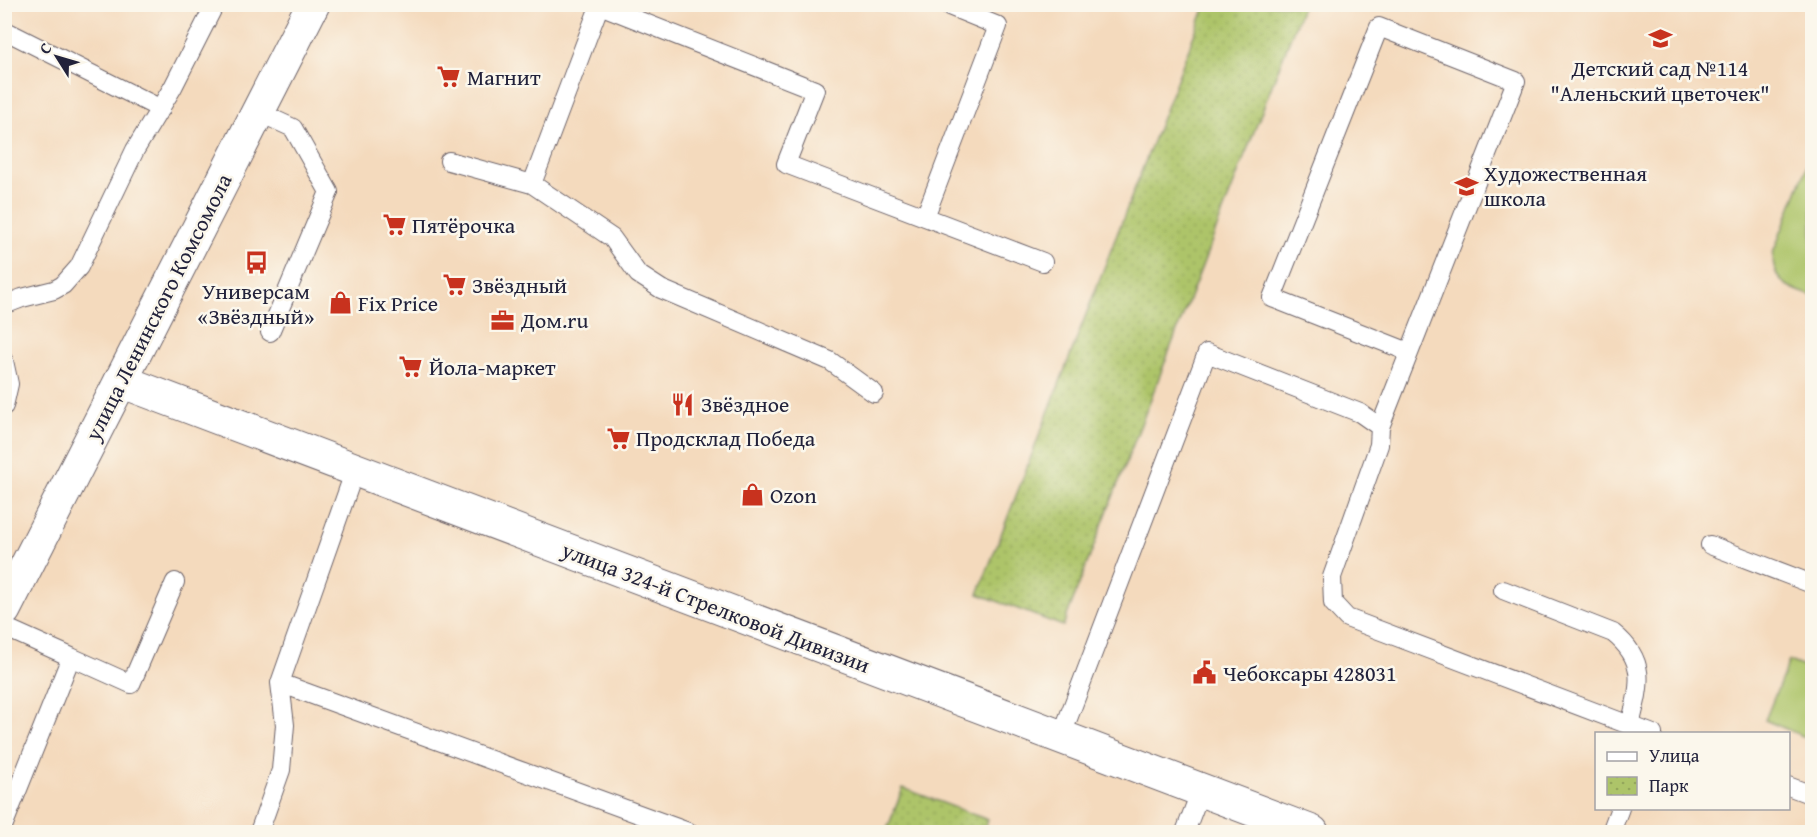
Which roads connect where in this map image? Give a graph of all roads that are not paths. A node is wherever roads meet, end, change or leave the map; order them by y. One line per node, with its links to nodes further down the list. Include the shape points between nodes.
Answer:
1 (215, 4): 6 (lane)
2 (313, 4): 7 (street, улица Ленинского Комсомола)
3 (944, 4): 10 (lane, via 998,26)
4 (598, 5): 9 (lane); 10 (lane, via 815,90 786,164)
5 (4, 30): 6 (lane)
6 (161, 109): 12 (lane, via 135,150 72,277 54,290)
7 (258, 112): 13 (lane, via 293,128 329,192); 16 (street, улица Ленинского Комсомола)
8 (449, 161): 9 (lane)
9 (532, 184): 17 (lane, via 612,238 638,274 661,289 830,361)
10 (925, 217): 11 (lane)
11 (1043, 262)
12 (4, 305)
13 (270, 332)
14 (1409, 352): 14 (lane, via 1516,81 1378,27 1272,298); 19 (lane)
15 (4, 361): 18 (lane, via 9,384)
16 (121, 381): 20 (street, улица 324-й Стрелковой Дивизии); 25 (street, улица Ленинского Комсомола)
17 (874, 393)
18 (4, 406)
19 (1380, 428): 29 (lane, via 1379,445 1332,577 1333,603 1347,618); 31 (lane, via 1360,413 1207,353)
20 (355, 470): 28 (lane); 31 (street, улица 324-й Стрелковой Дивизии)
21 (1710, 545): 23 (lane)
22 (175, 582): 27 (lane, via 131,684)
23 (1812, 584)
24 (1503, 590): 29 (lane, via 1613,633 1627,644 1636,661 1639,689)
25 (4, 610)
26 (4, 627): 27 (lane)
27 (71, 657): 36 (lane)
28 (280, 683): 37 (lane, via 285,725 281,770); 38 (lane)
29 (1630, 726): 30 (lane)
30 (1647, 732)
31 (1061, 737): 33 (street, улица 324-й Стрелковой Дивизии)
32 (1790, 787): 34 (lane)
33 (1201, 790): 39 (lane); 40 (street, улица 324-й Стрелковой Дивизии)
34 (1812, 795)
35 (1619, 810): 41 (lane)
36 (4, 824)
37 (260, 832)
38 (688, 832)
39 (1185, 832)
40 (1312, 832)
41 (1611, 832)

